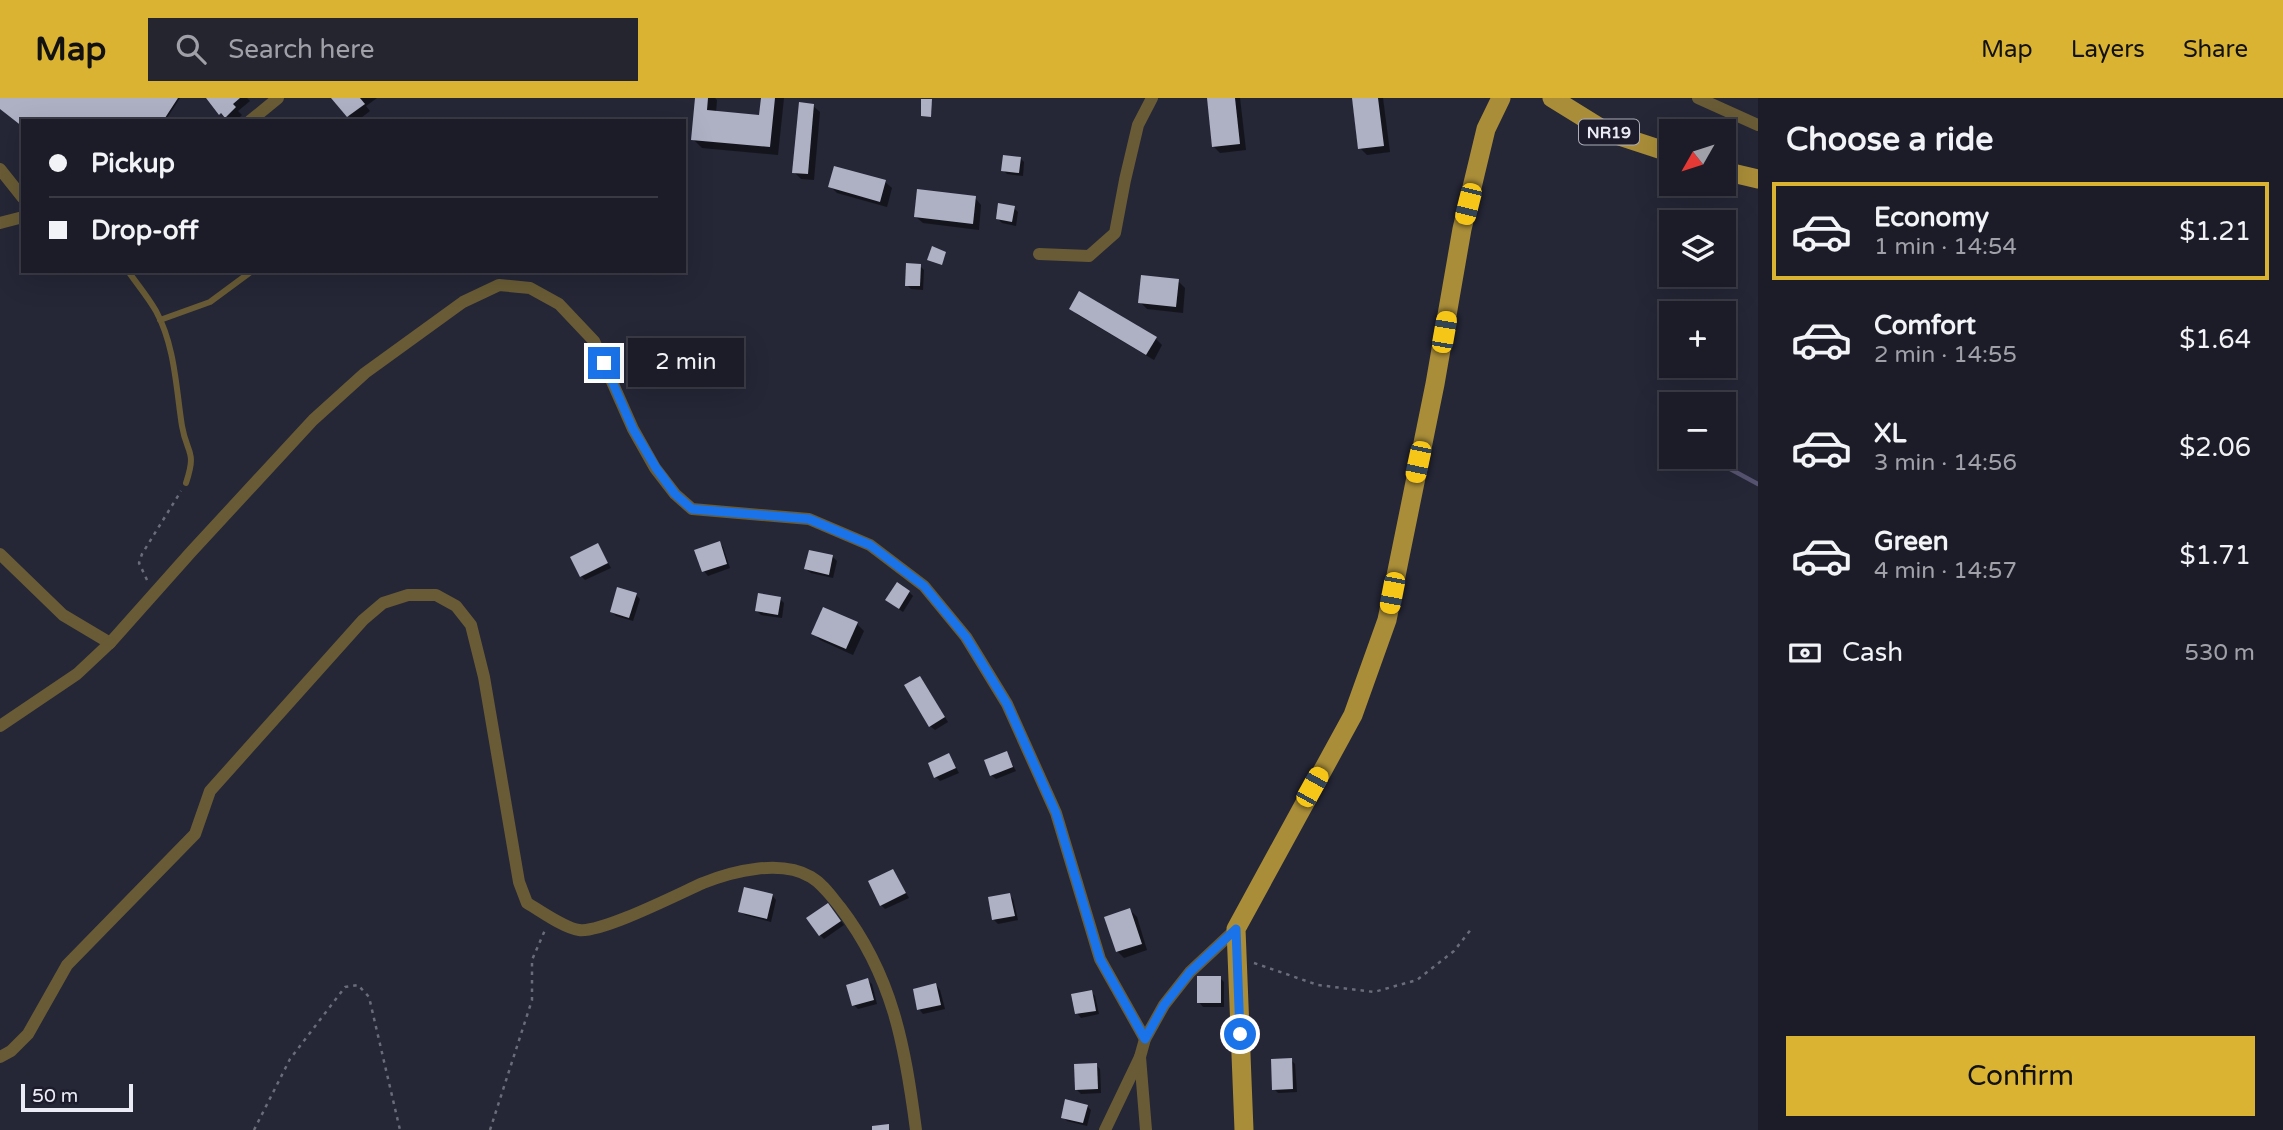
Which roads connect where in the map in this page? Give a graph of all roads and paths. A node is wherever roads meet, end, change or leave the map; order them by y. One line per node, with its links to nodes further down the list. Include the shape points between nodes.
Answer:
1 (278, 98): 6 (street)
2 (1153, 98): 15 (street, via 1138,125 1115,233 1089,256)
3 (1501, 98): 26 (main road, via 1486,128 1462,229 1387,620 1353,715)
4 (1552, 98): 8 (main road, NR19, via 1607,132)
5 (1698, 98): 7 (street)
6 (252, 119)
7 (1758, 125)
8 (1659, 149)
9 (0, 169): 12 (street)
10 (1736, 174): 11 (main road)
11 (1758, 179)
12 (21, 195)
13 (21, 218): 14 (street)
14 (0, 223)
15 (1039, 254)
16 (129, 273): 18 (lane)
17 (249, 273): 18 (lane, via 210,302)
18 (160, 320): 19 (lane, via 174,365 183,432 191,450)
19 (186, 483): 21 (path, via 139,563)
20 (0, 554): 22 (street, via 63,615)
21 (149, 599): 22 (street); 28 (street, via 313,420 365,373 463,302 499,285 530,288 559,304 594,341 633,429 675,494 692,509 809,519 870,545 924,586 966,637 1007,704 1056,813 1100,959)
22 (110, 643): 23 (street, via 77,674)
23 (0, 726)
24 (551, 917): 29 (street, via 527,904 519,882 471,625 456,606 436,595 408,595 383,603 363,620 210,791 195,834 67,965 28,1034); 33 (path, via 532,960 532,1000); 34 (street, via 579,930 606,926 719,877 752,869 793,869 810,876 856,929 881,976 907,1062)
25 (1472, 928): 27 (path, via 1454,951 1417,980 1374,992 1318,985)
26 (1236, 929): 27 (main road); 28 (street, via 1190,972)
27 (1238, 957): 37 (main road)
28 (1145, 1039): 30 (street)
29 (0, 1057)
30 (1140, 1057): 35 (street); 36 (street)
31 (254, 1130): 32 (path, via 290,1059 345,986 358,985 369,997)
32 (400, 1130)
33 (490, 1130)
34 (916, 1130)
35 (1105, 1130)
36 (1146, 1130)
37 (1244, 1130)

